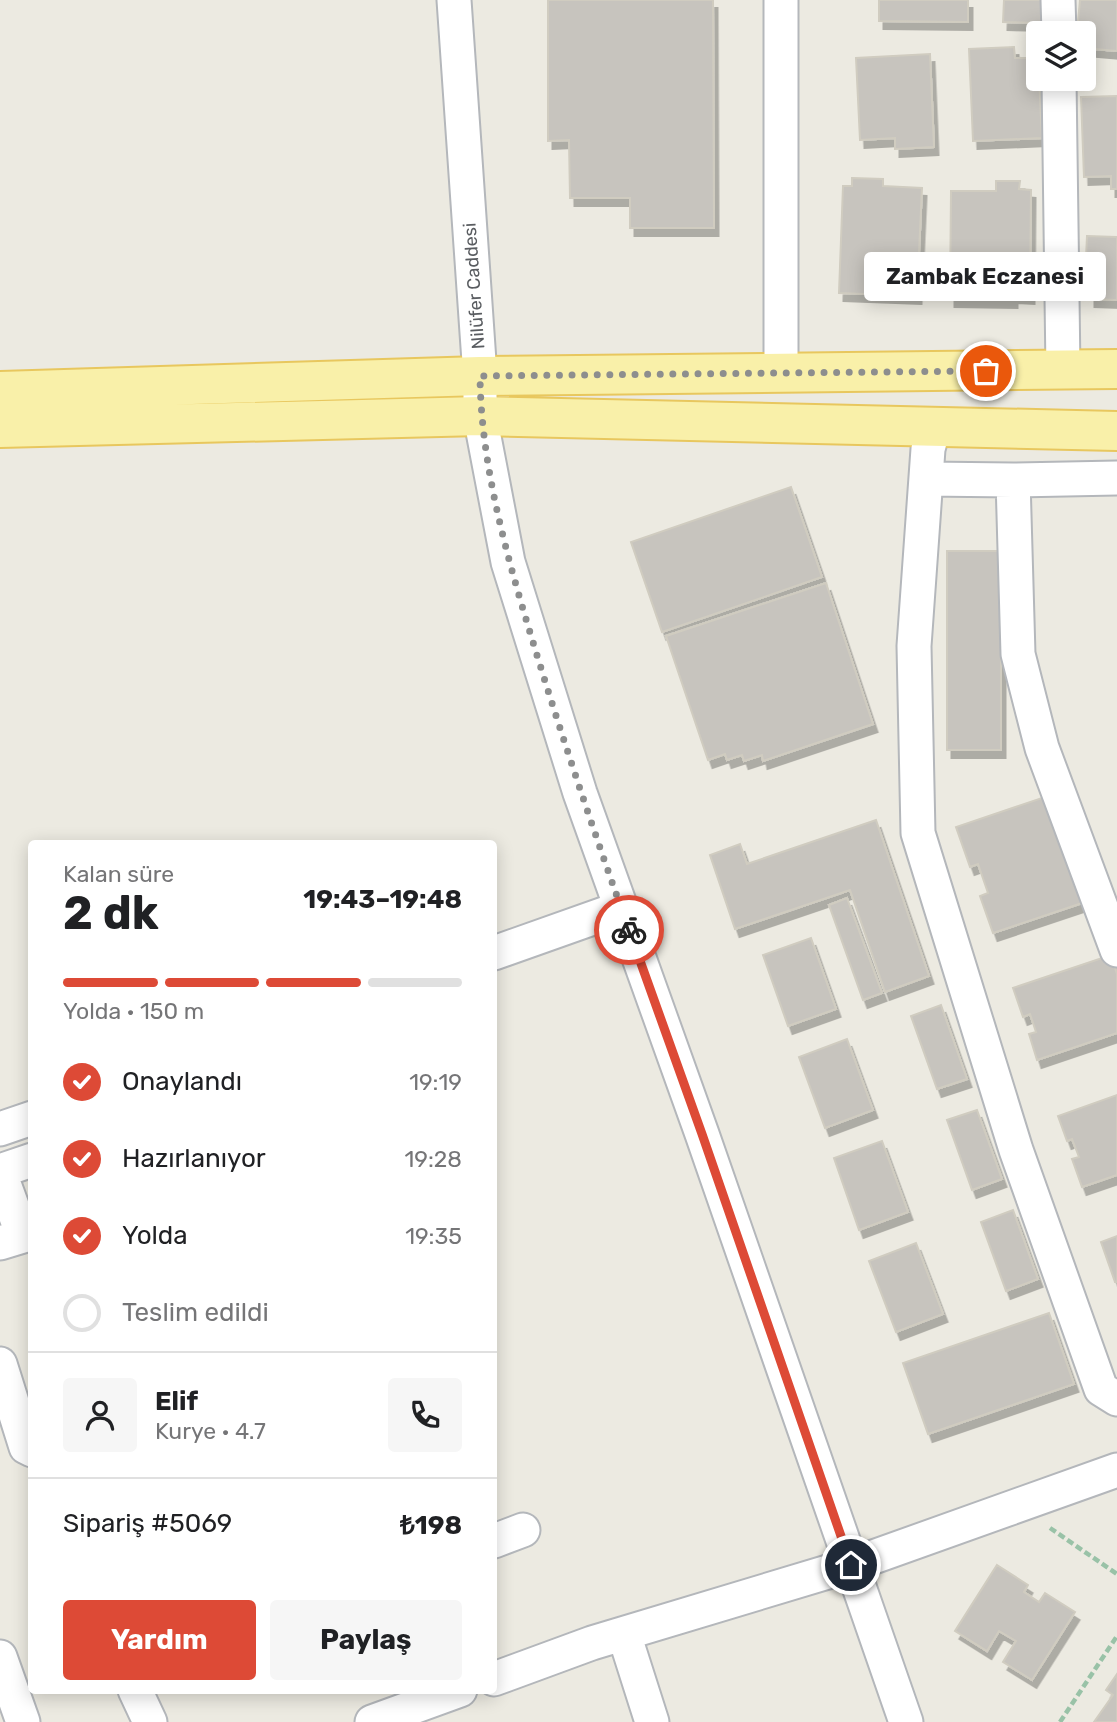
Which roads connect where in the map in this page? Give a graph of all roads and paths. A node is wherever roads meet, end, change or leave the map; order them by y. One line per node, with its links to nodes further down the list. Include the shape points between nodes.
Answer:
1 (454, 0): 9 (street, Nilüfer Caddesi)
2 (781, 0): 8 (street)
3 (1058, 0): 4 (street)
4 (1059, 21)
5 (1059, 91): 7 (street)
6 (1117, 369): 7 (main road)
7 (1063, 370): 8 (main road)
8 (781, 374): 9 (main road)
9 (480, 376): 10 (main road); 11 (street, Nilüfer Caddesi)
10 (0, 391)
11 (480, 416): 12 (main road); 13 (main road); 18 (street, Nilüfer Caddesi, via 508,562)
12 (934, 427): 14 (main road); 16 (street)
13 (0, 428)
14 (1117, 431)
15 (1117, 478): 17 (street)
16 (926, 479): 17 (street); 27 (street, via 914,646 918,833 1025,1175 1101,1390)
17 (1013, 481): 19 (street, via 1018,654 1042,748)
18 (621, 908): 20 (street); 31 (street, Nilüfer Caddesi)
19 (1117, 950)
20 (497, 952)
21 (28, 1119): 22 (street)
22 (0, 1129)
23 (28, 1162): 24 (street)
24 (0, 1172): 25 (street, via 23,1236)
25 (0, 1243)
26 (13, 1373): 28 (street)
27 (1117, 1399)
28 (28, 1448)
29 (1117, 1470): 30 (street)
30 (1018, 1506): 31 (street); 32 (path)
31 (851, 1565): 33 (street); 43 (street, Nilüfer Caddesi)
32 (1117, 1574)
33 (624, 1634): 36 (street); 42 (street)
34 (1117, 1636): 44 (path)
35 (0, 1657): 39 (street)
36 (497, 1678)
37 (137, 1694): 40 (street)
38 (450, 1694): 41 (street)
39 (23, 1722)
40 (150, 1722)
41 (372, 1722)
42 (652, 1722)
43 (906, 1722)
44 (1060, 1722)

